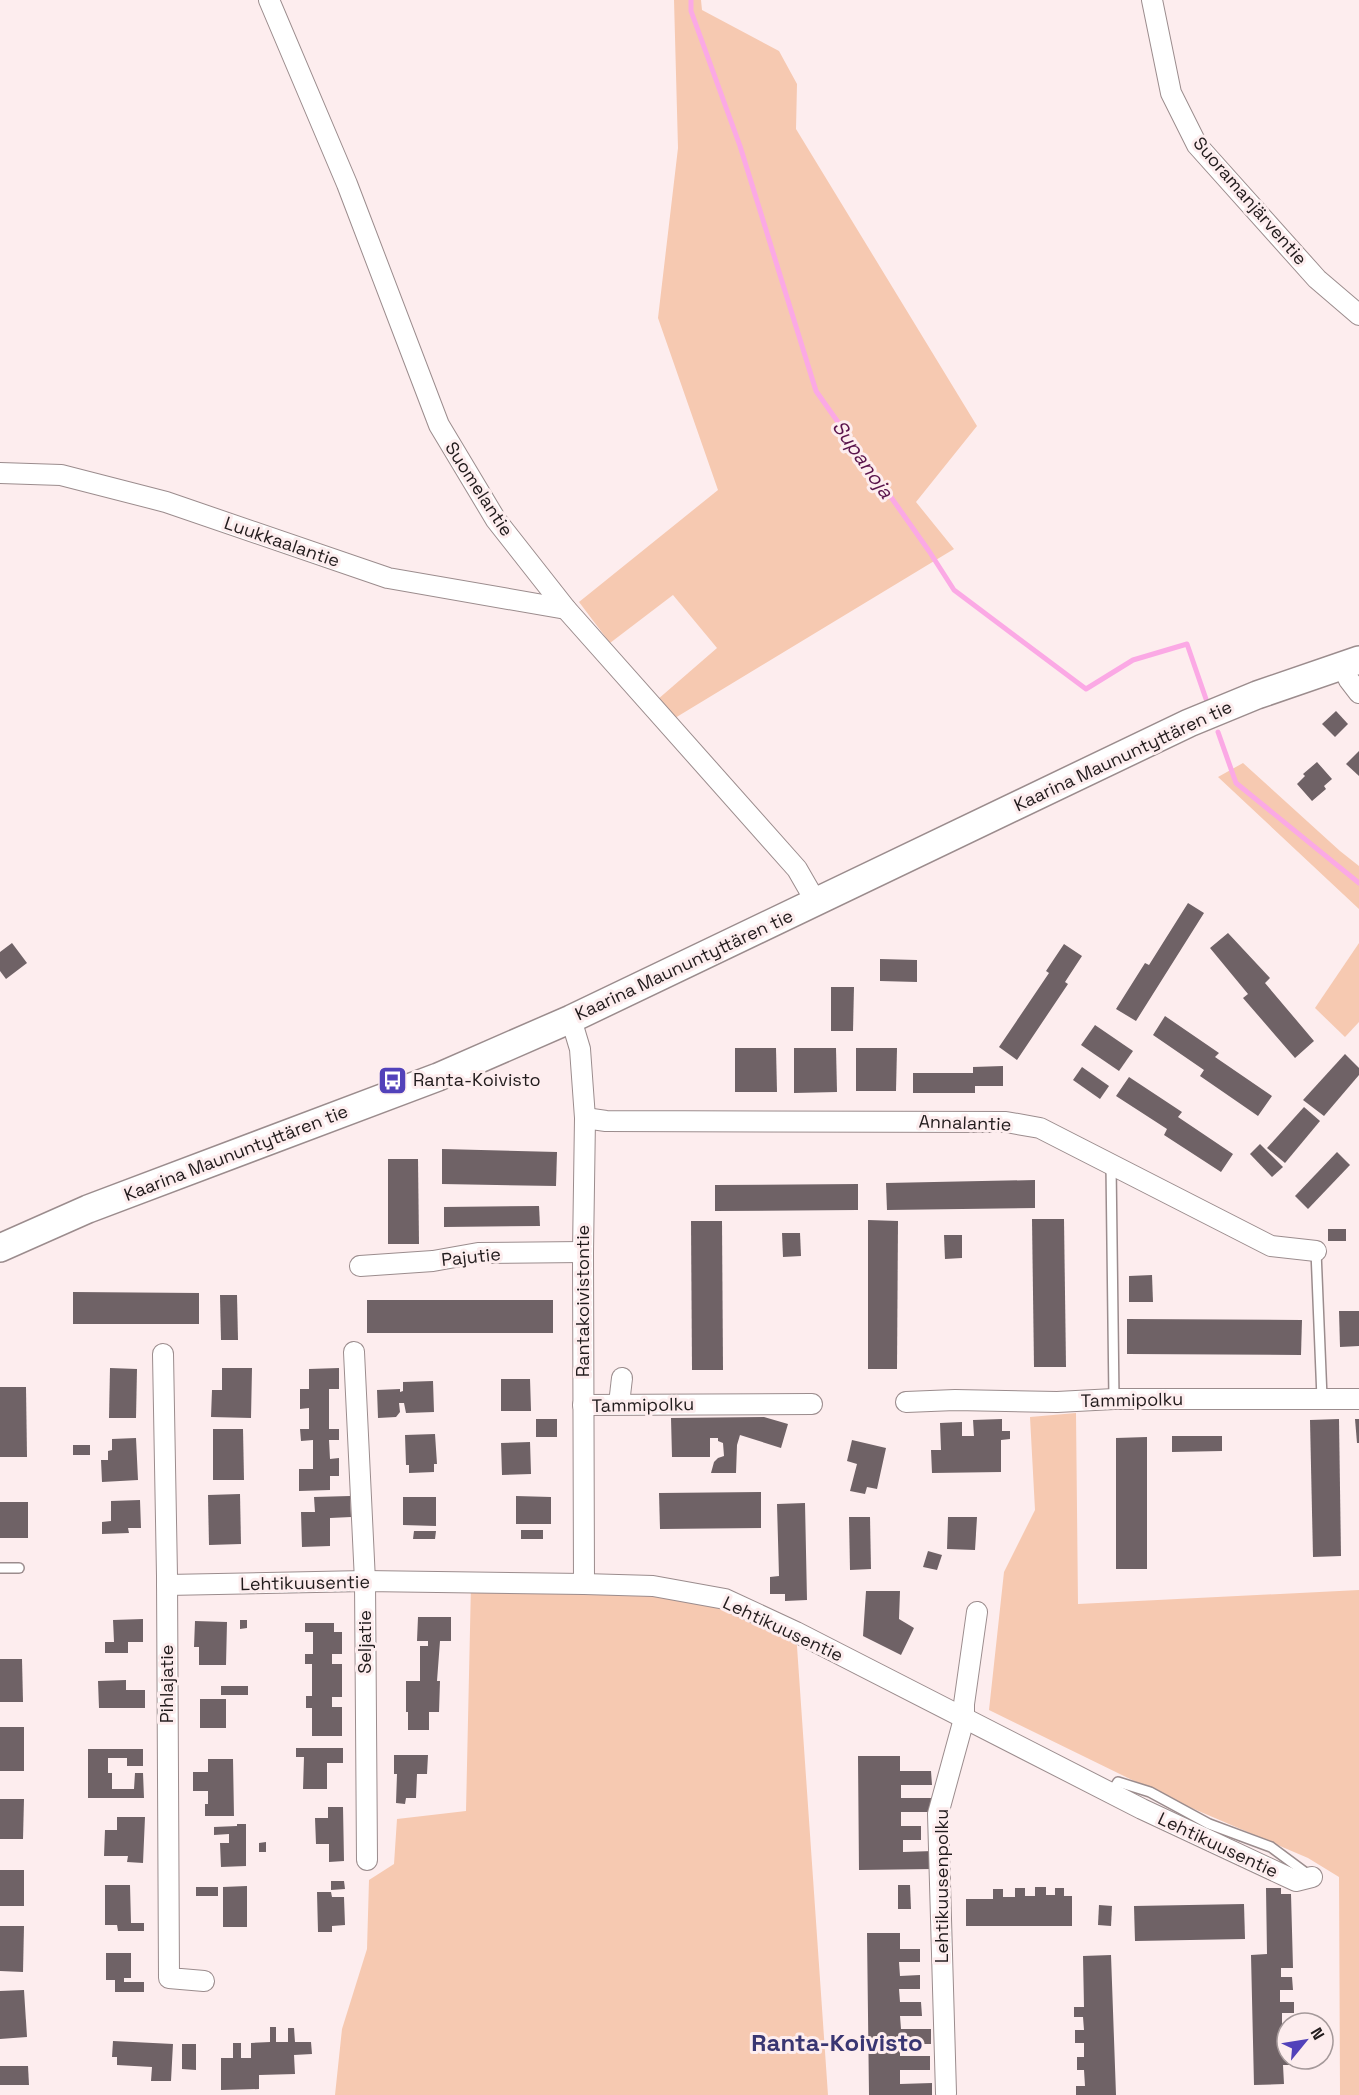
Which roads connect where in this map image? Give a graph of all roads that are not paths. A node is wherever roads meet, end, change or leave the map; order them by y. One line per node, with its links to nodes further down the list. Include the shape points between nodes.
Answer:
1 (269, 0): 5 (street, Suomelantie, via 347,184 438,425 496,520)
2 (1152, 0): 3 (street, Suoramanjärventie, via 1171,93 1197,145 1317,279)
3 (1359, 315)
4 (0, 473): 5 (street, Luukkaalantie, via 61,475 166,502 388,578)
5 (566, 609): 8 (street, Suomelantie, via 797,869)
6 (1350, 662): 7 (street, via 1349,680); 8 (main road, Kaarina Maununtyttären tie, via 1189,723)
7 (1359, 693)
8 (816, 902): 9 (main road, Kaarina Maununtyttären tie)
9 (571, 1019): 10 (street, Rantakoivistontie, via 580,1048); 12 (main road, Kaarina Maununtyttären tie, via 438,1077 88,1209)
10 (585, 1118): 11 (street, Annalantie, via 1006,1122 1040,1128); 14 (street, Rantakoivistontie)
11 (1111, 1164): 13 (street, Annalantie, via 1271,1246); 20 (lane)
12 (0, 1248)
13 (1316, 1251): 19 (lane)
14 (583, 1252): 15 (street, Pajutie, via 478,1253 433,1261); 25 (street, Rantakoivistontie)
15 (360, 1266)
16 (354, 1352): 28 (street, Seljatie)
17 (163, 1354): 30 (street, Pihlajatie)
18 (622, 1378): 23 (street)
19 (1322, 1398): 20 (street, Tammipolku); 21 (street, Tammipolku)
20 (1114, 1399): 22 (street, Tammipolku)
21 (1359, 1399)
22 (906, 1402)
23 (619, 1404): 24 (street, Tammipolku); 25 (street, Tammipolku)
24 (812, 1404)
25 (583, 1405): 29 (street, Rantakoivistontie)
26 (0, 1568): 27 (lane)
27 (19, 1568)
28 (365, 1581): 29 (street, Lehtikuusentie); 30 (street, Lehtikuusentie); 33 (street, Seljatie)
29 (584, 1584): 32 (street, Lehtikuusentie, via 653,1586 725,1599)
30 (167, 1585): 35 (street, Pihlajatie, via 170,1978)
31 (976, 1612): 32 (street, Lehtikuusenpolku)
32 (964, 1719): 34 (street, Lehtikuusentie, via 1296,1881); 36 (street, Lehtikuusenpolku, via 938,1814)
33 (367, 1860)
34 (1315, 1878)
35 (204, 1981)
36 (946, 2092)

